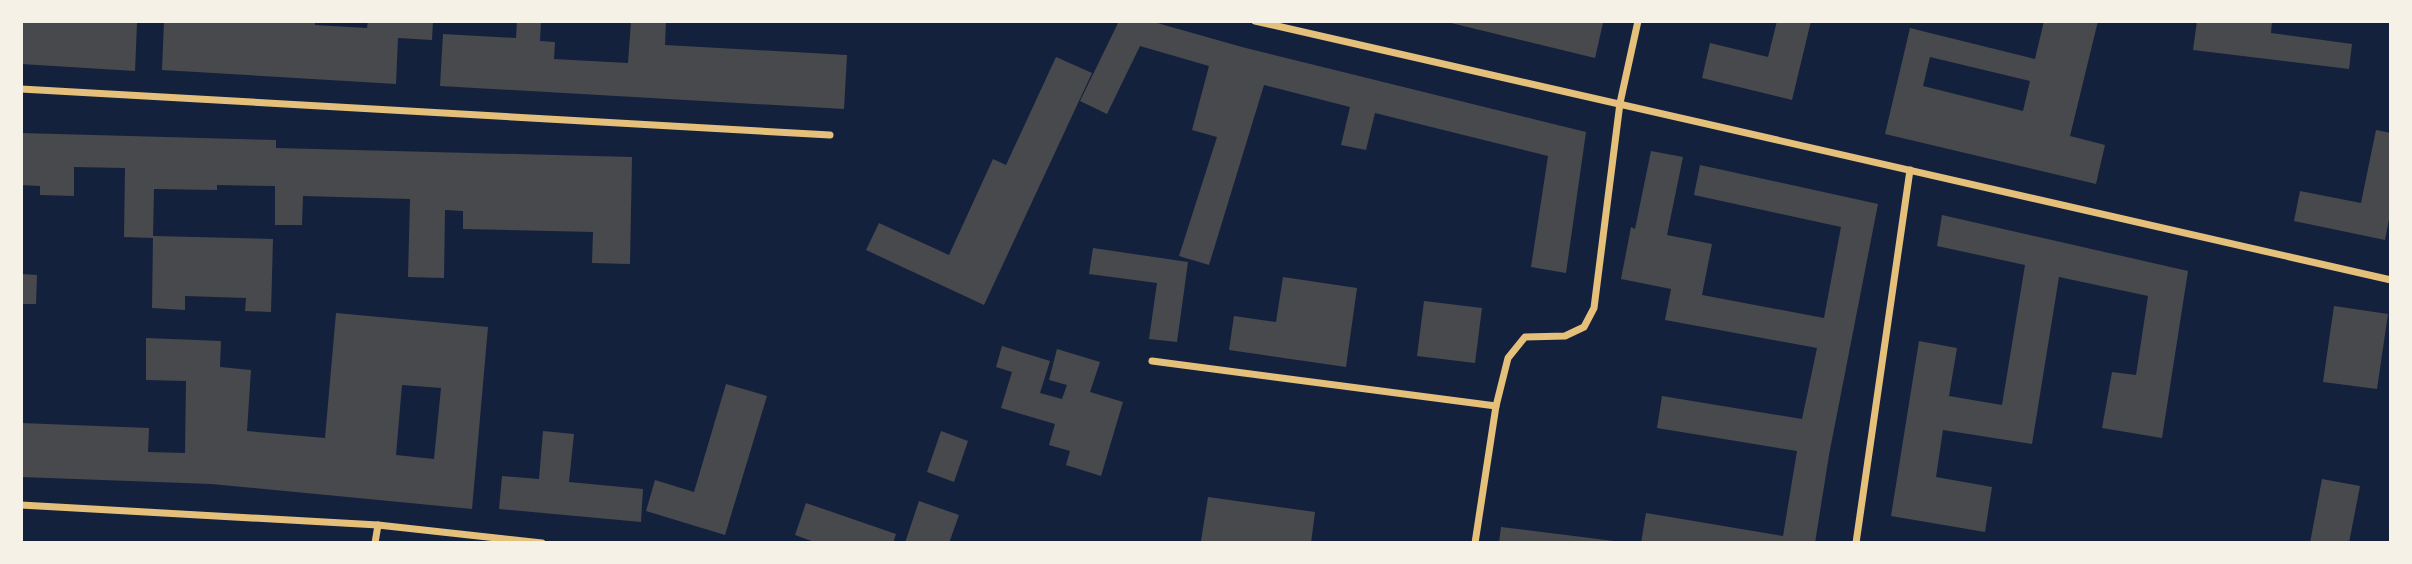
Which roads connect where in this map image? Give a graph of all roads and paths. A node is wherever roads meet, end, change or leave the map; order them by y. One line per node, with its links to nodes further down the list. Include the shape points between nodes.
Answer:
1 (1255, 21): 4 (street)
2 (1638, 21): 4 (street)
3 (21, 89): 5 (street)
4 (1620, 103): 6 (street); 9 (street, via 1594,308 1584,327 1564,336 1525,337 1508,358)
5 (830, 135)
6 (1910, 170): 7 (street); 15 (street)
7 (2391, 280)
8 (1152, 361): 9 (street)
9 (1496, 406): 14 (street)
10 (21, 505): 11 (street)
11 (378, 525): 12 (street); 13 (street)
12 (375, 543)
13 (542, 543)
14 (1475, 543)
15 (1856, 543)

